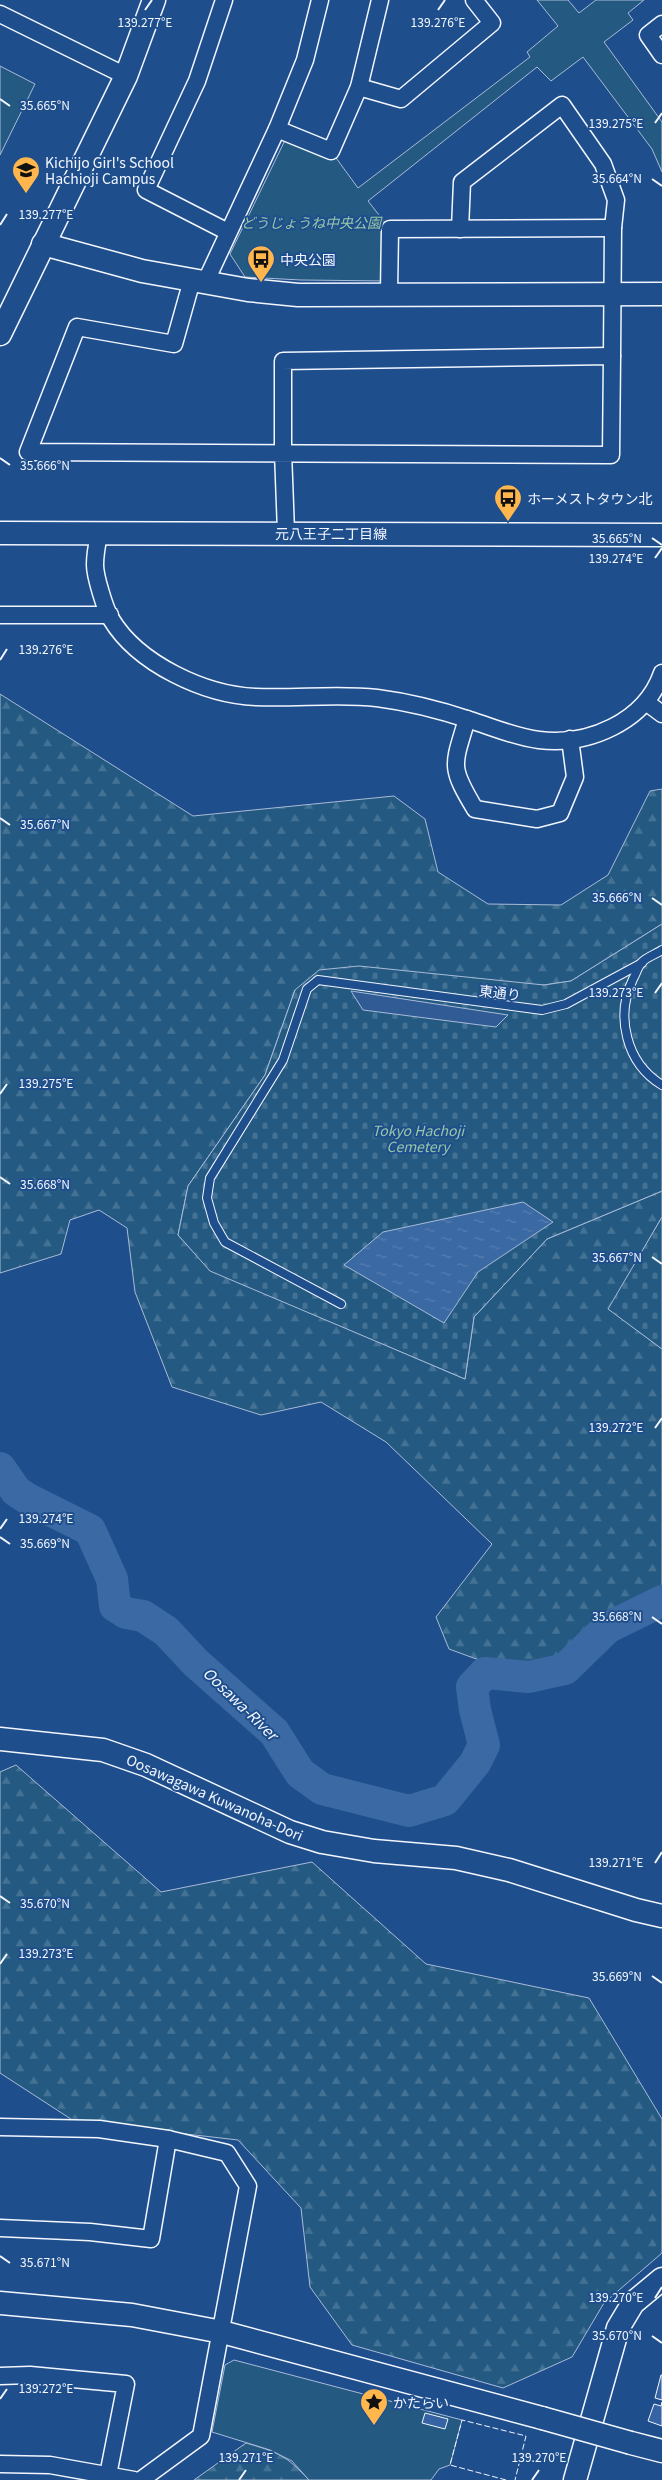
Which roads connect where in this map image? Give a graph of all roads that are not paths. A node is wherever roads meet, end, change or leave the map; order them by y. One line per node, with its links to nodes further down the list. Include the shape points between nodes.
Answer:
1 (154, 0): 9 (street)
2 (224, 0): 14 (street, via 197,81 146,190)
3 (320, 0): 11 (street, via 304,60)
4 (380, 0): 10 (street)
5 (474, 0): 10 (street, via 492,23 401,99)
6 (0, 14): 9 (street)
7 (662, 24): 8 (street, via 648,35)
8 (662, 55)
9 (126, 76): 15 (street)
10 (359, 87): 11 (street, via 331,151)
11 (277, 129): 14 (street)
12 (613, 228): 13 (street); 13 (street, via 616,200 603,164 562,105 462,182); 19 (street)
13 (460, 229): 17 (street, via 390,229)
14 (228, 232): 16 (street)
15 (43, 244): 16 (street, via 142,271); 20 (street)
16 (199, 282): 17 (street, via 298,295); 22 (street, via 174,344 77,327 28,452)
17 (389, 293): 19 (street)
18 (662, 294): 19 (street)
19 (612, 295): 21 (street)
20 (0, 334)
21 (612, 356): 22 (street, via 283,361); 22 (street, via 611,455)
22 (283, 452): 23 (street)
23 (286, 532): 25 (street, 元八王子二丁目線); 26 (street, 元八王子二丁目線)
24 (0, 533): 25 (street, 元八王子二丁目線)
25 (99, 535): 28 (street, via 95,567)
26 (662, 535)
27 (0, 615): 28 (street)
28 (110, 615): 32 (street, via 125,636 144,653 199,686 220,693 256,697 377,698)
29 (662, 673): 30 (street)
30 (646, 702): 31 (street); 33 (street, via 624,722)
31 (662, 714)
32 (467, 719): 33 (street, via 539,740); 33 (street, via 454,763 458,782 475,809 537,819 560,813 575,776)
33 (570, 739)
34 (662, 950): 35 (lane, 東通り)
35 (642, 963): 36 (lane, via 629,990 624,1023 632,1054 644,1070); 37 (lane, 東通り, via 566,1004 542,1010 318,980 307,989 283,1060 210,1178 207,1198 214,1223 225,1242)
36 (662, 1085)
37 (341, 1304)
38 (0, 1739): 39 (street, Oosawagawa Kuwanoha-Dori, via 103,1750 146,1765 290,1832 322,1842 374,1851 456,1858 509,1870)
39 (662, 1916)
40 (0, 2127): 41 (street, via 99,2129)
41 (168, 2139): 42 (street, via 150,2238); 45 (street, via 228,2153 248,2186)
42 (0, 2228)
43 (662, 2279): 52 (street, via 632,2303 618,2328)
44 (0, 2303): 45 (street, via 132,2315)
45 (222, 2332): 47 (street, bridge); 51 (street, via 201,2436)
46 (0, 2376): 49 (street, via 30,2375 126,2384)
47 (662, 2451)
48 (0, 2464): 49 (street, via 50,2465)
49 (108, 2475): 50 (street)
50 (134, 2480)
51 (141, 2480)
52 (575, 2480)

